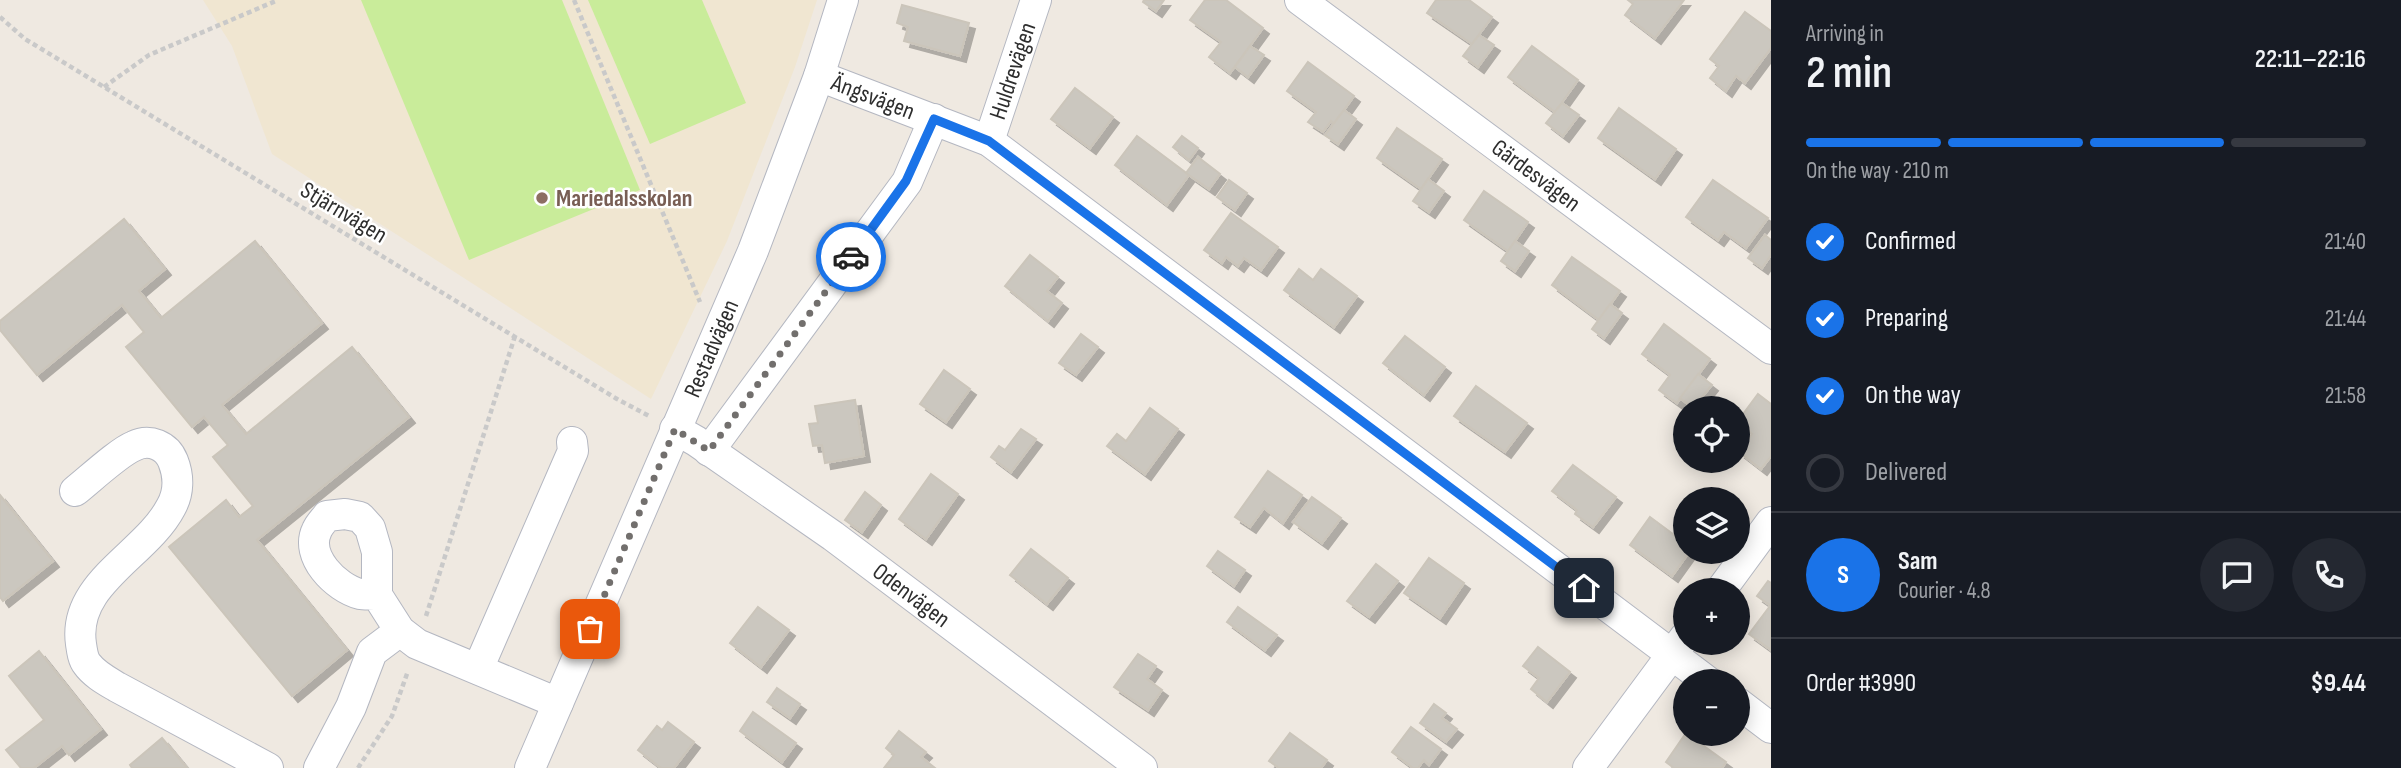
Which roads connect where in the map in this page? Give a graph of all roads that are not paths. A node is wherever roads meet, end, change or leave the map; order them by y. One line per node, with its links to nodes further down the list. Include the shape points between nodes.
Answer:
1 (843, 0): 4 (street, Restadvägen)
2 (1036, 0): 6 (street, Huldrevägen)
3 (1300, 0): 7 (street, Gärdesvägen)
4 (819, 76): 5 (street, Ängsvägen); 8 (street, Restadvägen, via 753,251)
5 (934, 119): 6 (street, Ängsvägen); 10 (street, via 906,181)
6 (989, 141): 16 (street, Ängsvägen)
7 (1771, 349)
8 (675, 429): 10 (street, Odenvägen); 21 (street, Restadvägen)
9 (572, 442): 19 (street, via 573,451)
10 (709, 451): 27 (street, Odenvägen, via 833,536)
11 (75, 491): 24 (street, via 133,446 148,442 160,445 170,455 177,471 173,505 93,594 79,632 82,650 98,675)
12 (1771, 522): 13 (street)
13 (1730, 578)
14 (377, 595): 15 (street)
15 (408, 638): 19 (street); 25 (street, via 372,652 351,707)
16 (1673, 642)
17 (1673, 654): 28 (street)
18 (1686, 655): 20 (street, Ängsvägen)
19 (478, 669): 21 (street)
20 (1697, 669)
21 (558, 703): 26 (street, Restadvägen)
22 (1750, 712): 23 (street)
23 (1771, 728)
24 (268, 768)
25 (319, 768)
26 (530, 768)
27 (1142, 768)
28 (1588, 768)

